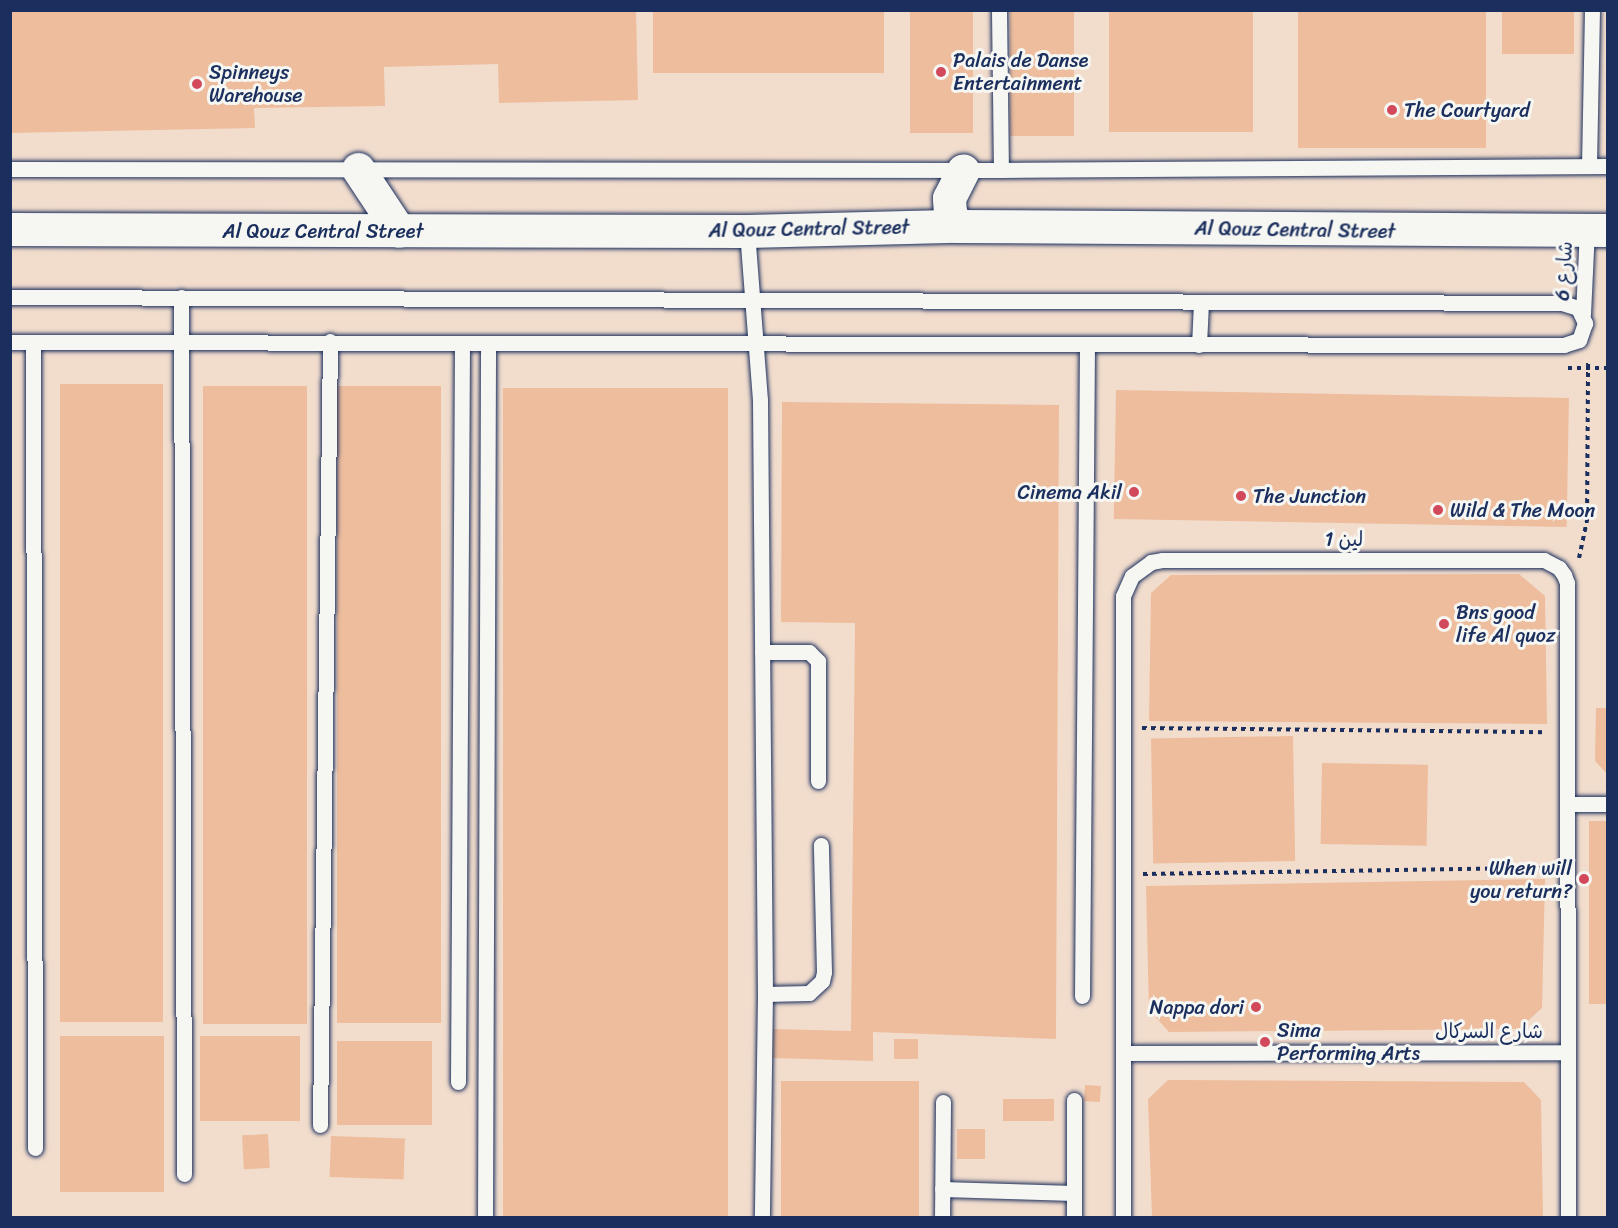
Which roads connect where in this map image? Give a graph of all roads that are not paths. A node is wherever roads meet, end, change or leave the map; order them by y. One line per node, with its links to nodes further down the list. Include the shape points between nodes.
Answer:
1 (999, 10): 8 (lane)
2 (1592, 10): 3 (lane)
3 (1589, 166): 4 (lane); 8 (lane)
4 (1608, 166)
5 (10, 168): 6 (lane)
6 (358, 169): 7 (lane); 12 (street)
7 (963, 170): 8 (lane); 9 (street, via 949,198 950,213)
8 (1001, 170)
9 (957, 226): 11 (street, Al Qouz Central Street); 13 (street, Al Qouz Central Street)
10 (10, 230): 12 (street, Al Qouz Central Street)
11 (1597, 230): 18 (lane, شارع 6)
12 (399, 231): 13 (street, Al Qouz Central Street)
13 (747, 231): 16 (lane)
14 (10, 297): 15 (lane)
15 (181, 297): 16 (lane); 22 (lane)
16 (753, 300): 17 (lane); 25 (lane)
17 (1201, 302): 18 (lane, via 1562,303); 27 (lane)
18 (1583, 314): 27 (lane, شارع 6, via 1584,333 1579,340 1564,345)
19 (330, 341): 22 (lane); 23 (lane); 40 (lane)
20 (10, 342): 21 (lane)
21 (33, 342): 22 (lane); 41 (lane)
22 (181, 343): 42 (lane)
23 (462, 344): 24 (lane); 37 (lane)
24 (488, 344): 25 (lane); 45 (lane)
25 (756, 344): 26 (lane); 28 (lane)
26 (1087, 344): 27 (lane); 34 (lane)
27 (1199, 345)
28 (762, 652): 29 (lane, via 809,652 818,661); 33 (lane)
29 (818, 781)
30 (1567, 804): 31 (lane); 35 (lane); 36 (lane, لين 1, via 1567,583 1559,568 1544,560 1151,562 1132,576 1123,596)
31 (1608, 804)
32 (821, 845): 33 (lane, via 822,981 808,993)
33 (765, 994): 46 (lane)
34 (1082, 996)
35 (1568, 1052): 36 (lane, شارع السركال); 50 (lane, شارع السركال)
36 (1123, 1053): 49 (lane)
37 (458, 1082)
38 (1074, 1100): 44 (lane)
39 (943, 1102): 43 (lane)
40 (320, 1125)
41 (35, 1148)
42 (184, 1174)
43 (942, 1189): 44 (lane); 47 (lane)
44 (1074, 1193): 48 (lane)
45 (485, 1218)
46 (762, 1218)
47 (942, 1218)
48 (1074, 1218)
49 (1123, 1218)
50 (1568, 1218)

